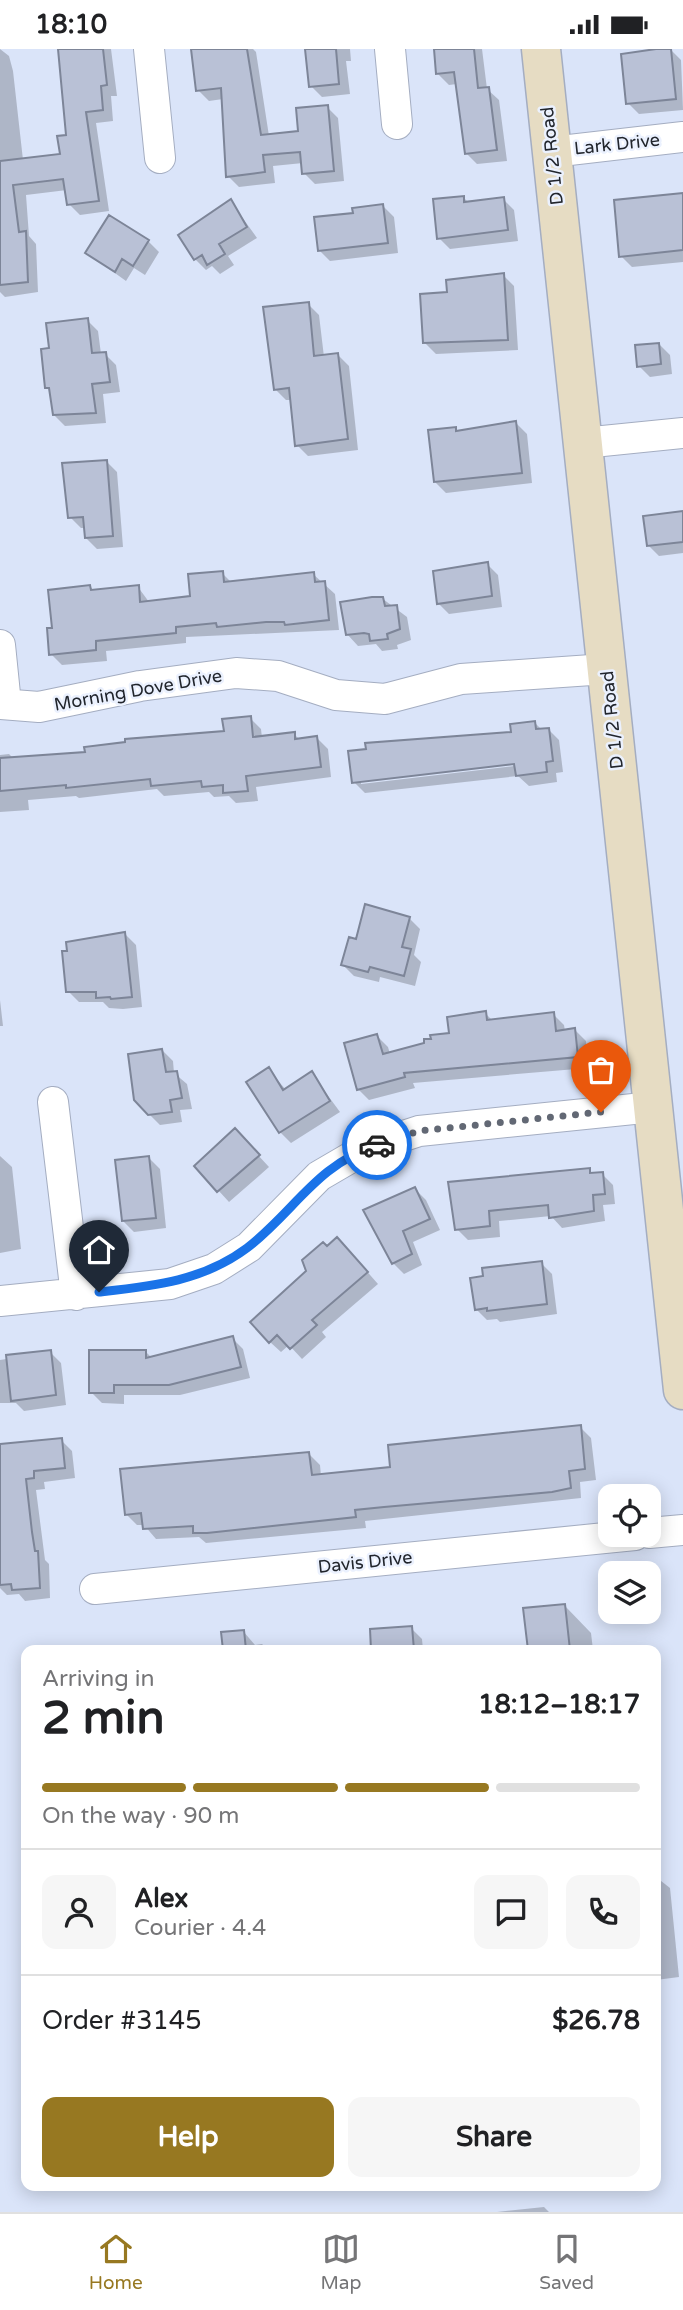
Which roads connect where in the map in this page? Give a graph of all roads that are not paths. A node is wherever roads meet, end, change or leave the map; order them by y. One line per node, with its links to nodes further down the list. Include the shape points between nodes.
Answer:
1 (149, 49): 7 (street)
2 (390, 49): 4 (street)
3 (541, 49): 6 (main road, D 1/2 Road)
4 (397, 124)
5 (683, 137): 6 (street, Lark Drive)
6 (552, 152): 9 (main road, D 1/2 Road)
7 (160, 157)
8 (683, 433): 9 (street)
9 (583, 443): 11 (main road, D 1/2 Road)
10 (0, 645): 12 (street)
11 (606, 669): 12 (street, Morning Dove Drive, via 461,679 386,699 337,695 278,676 236,673 140,686 39,707); 14 (main road, D 1/2 Road)
12 (3, 704)
13 (53, 1102): 16 (street)
14 (653, 1107): 15 (main road, D 1/2 Road); 16 (street, via 406,1135 368,1148 319,1176 249,1247 214,1269 170,1284)
15 (676, 1249): 18 (main road, D 1/2 Road)
16 (76, 1295): 17 (street)
17 (0, 1301)
18 (683, 1390)
19 (683, 1530): 20 (street)
20 (661, 1532)
21 (598, 1539): 22 (street, Davis Drive)
22 (95, 1589)

